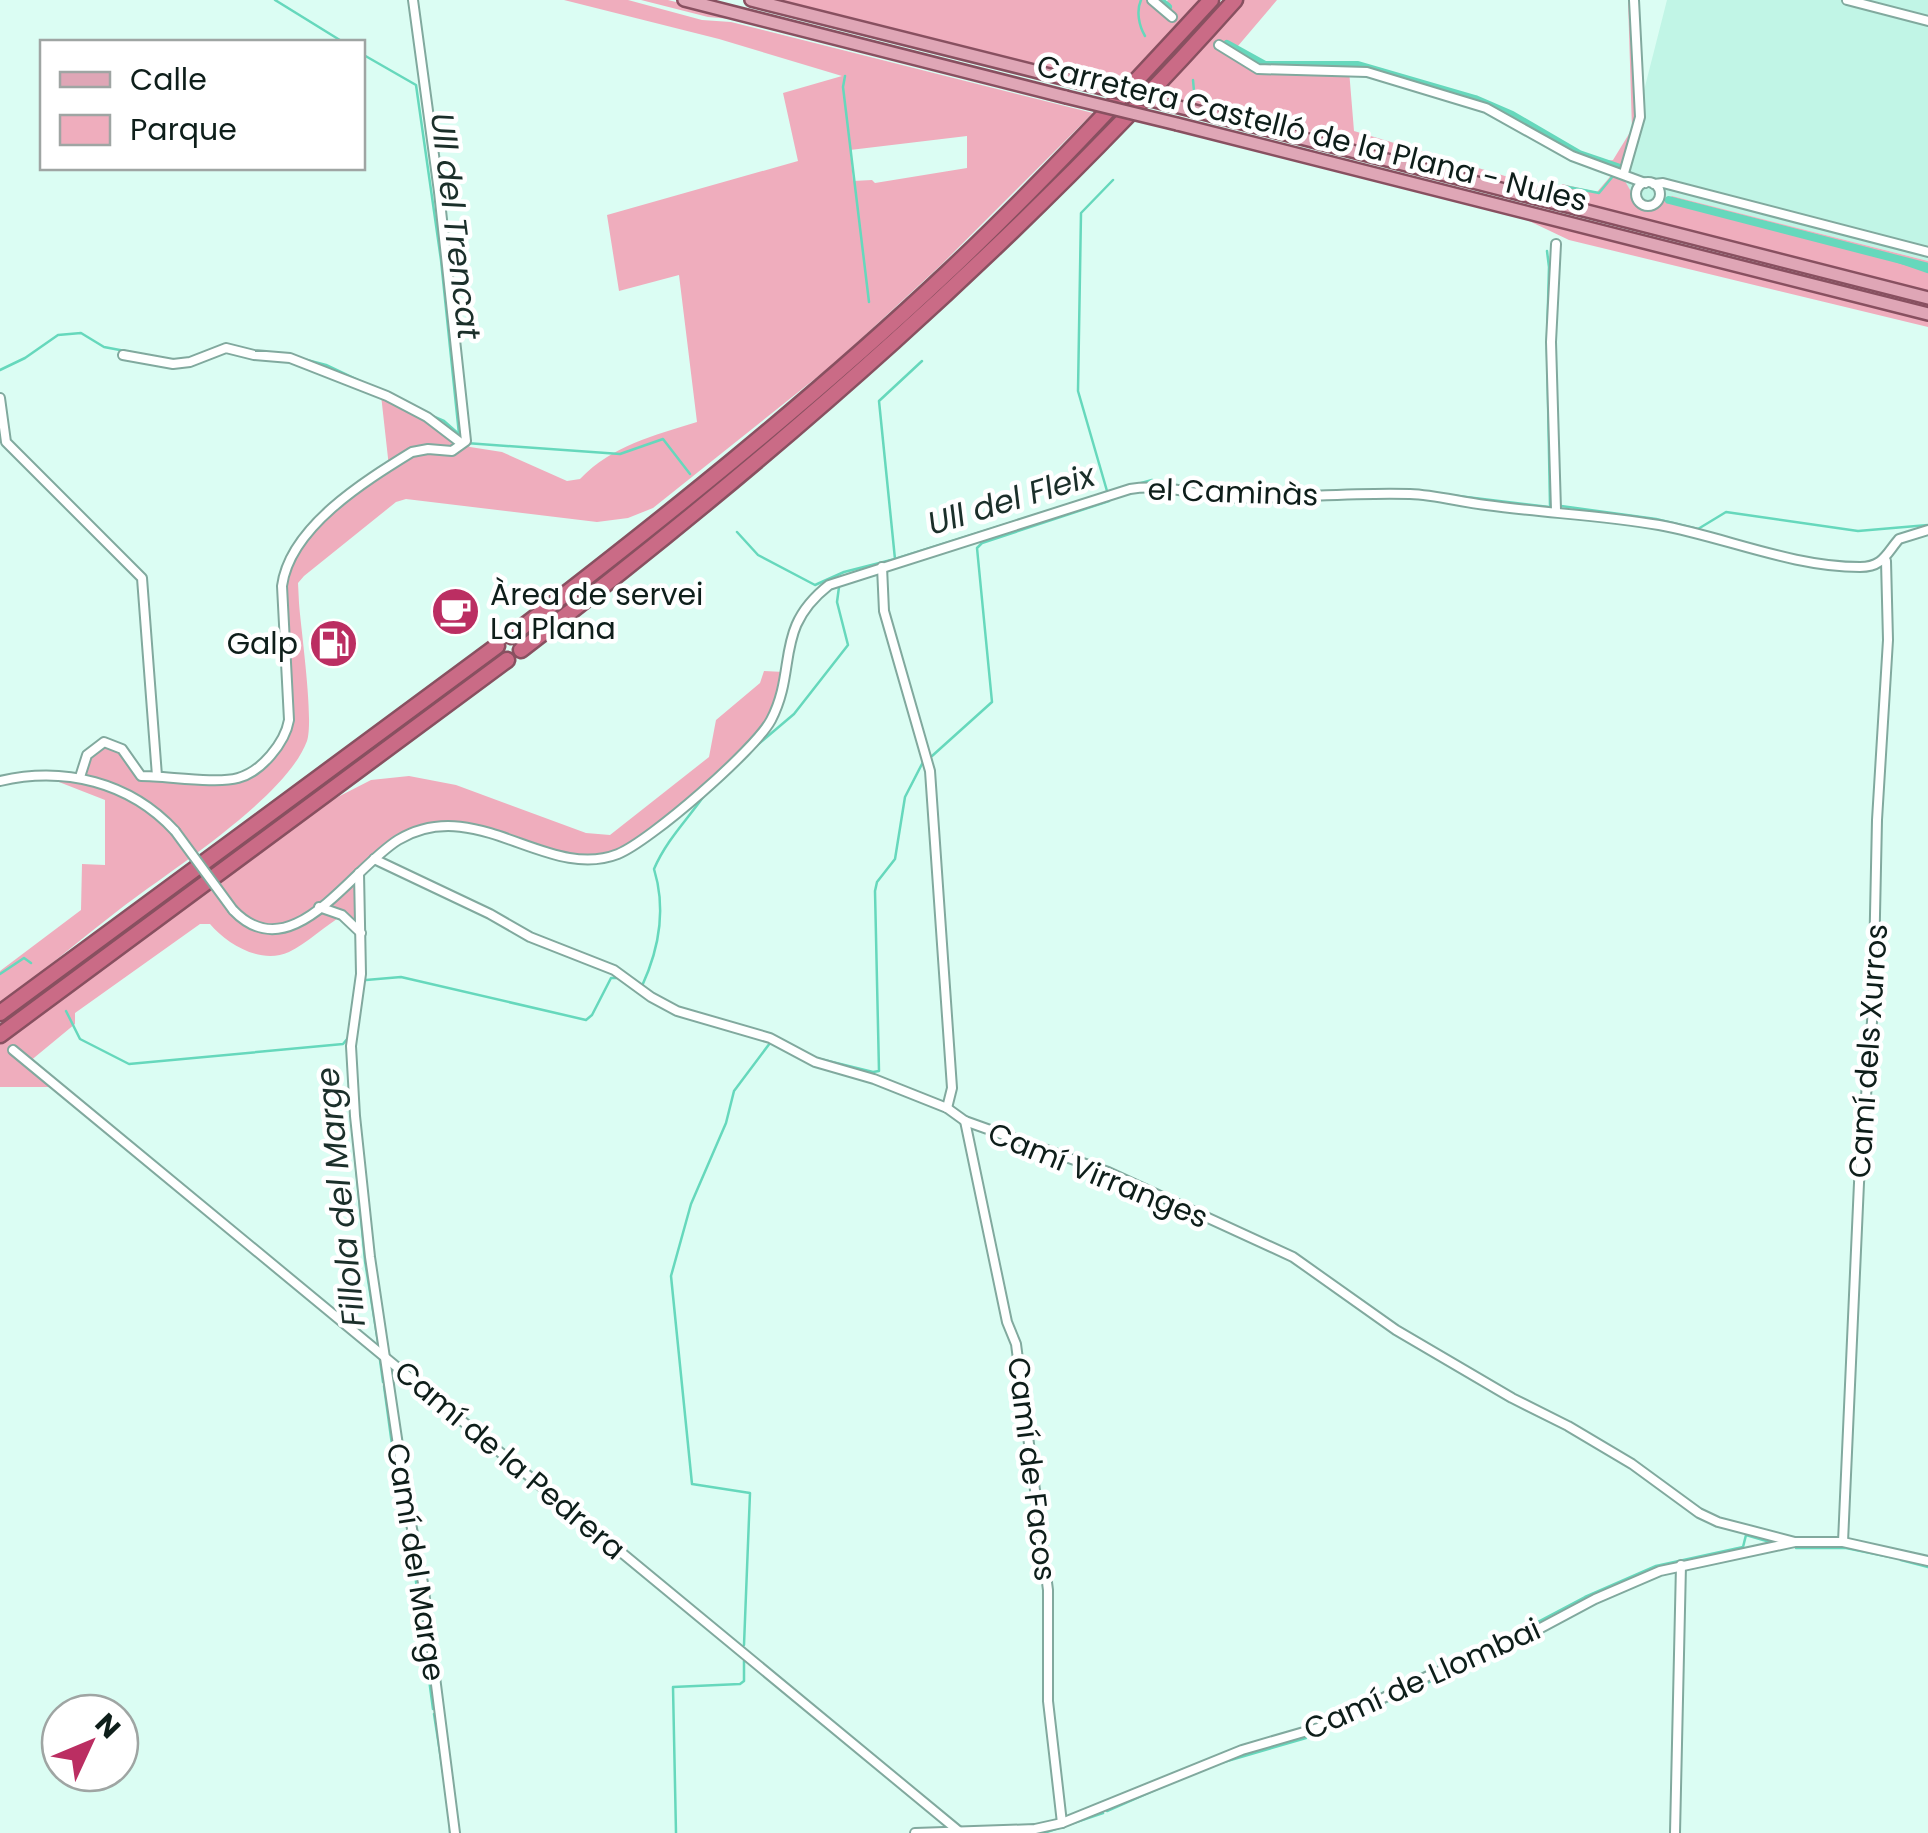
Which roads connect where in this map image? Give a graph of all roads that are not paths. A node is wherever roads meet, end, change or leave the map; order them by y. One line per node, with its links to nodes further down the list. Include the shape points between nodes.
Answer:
1 (413, 0): 23 (street)
2 (684, 0): 20 (main road, Carretera Castelló de la Plana - Nules, bridge)
3 (751, 0): 19 (main road, Carretera Castelló de la Plana - Nules, bridge)
4 (1152, 0): 9 (street)
5 (1211, 0): 28 (highway, via 948,272 660,521)
6 (1235, 0): 30 (highway, via 959,285 669,536)
7 (1634, 0): 12 (street, via 1640,117)
8 (1847, 0): 10 (street)
9 (1172, 17)
10 (1928, 21)
11 (1219, 45): 12 (street, via 1258,69 1367,72 1486,108 1572,156)
12 (1624, 172): 13 (street); 15 (street)
13 (1649, 183): 14 (street); 15 (street); 16 (street)
14 (1684, 189): 16 (street); 18 (street)
15 (1636, 193): 16 (street, via 1648,206)
16 (1660, 195)
17 (1556, 244): 24 (street)
18 (1928, 252)
19 (1928, 298)
20 (1928, 314)
21 (122, 354): 23 (street, via 161,364 226,348 290,358 386,396)
22 (0, 398): 32 (street, via 6,442 142,578)
23 (462, 443): 32 (street, via 452,451 412,452 302,538 282,586 288,720 281,745 237,779)
24 (1556, 510): 26 (street, el Caminàs, via 1660,525 1806,561 1856,568); 27 (street, el Caminàs, via 1411,494 1244,498 1152,486)
25 (1928, 530): 26 (street, via 1899,538)
26 (1886, 560): 46 (street, Camí dels Xurros, via 1874,1008)
27 (882, 567): 35 (street, el Caminàs, via 816,595 788,642 782,690 764,730 636,844 599,859 578,859 470,826 442,827 400,839); 42 (street, via 884,611 930,772 952,1088)
28 (511, 636)
29 (497, 646): 39 (highway)
30 (522, 650)
31 (508, 660): 40 (highway)
32 (157, 776): 33 (street, via 142,776 122,749 104,742 87,755)
33 (80, 777): 34 (street, el Caminàs); 37 (street, el Caminàs, bridge, via 142,802 174,831 246,924 288,929)
34 (0, 780)
35 (374, 858): 36 (street, el Caminàs); 42 (street, Camí Virranges, via 530,937 614,970 677,1011 770,1038 816,1062)
36 (358, 873): 37 (street, el Caminàs); 38 (street, Camí del Marge)
37 (319, 907): 38 (street)
38 (361, 932): 44 (street, Camí del Marge, via 351,1046)
39 (0, 1012)
40 (0, 1035)
41 (13, 1050): 44 (street, Camí de la Pedrera)
42 (947, 1108): 43 (street, Camí Virranges)
43 (966, 1121): 45 (street, Camí Virranges, via 1108,1172 1293,1258 1396,1330 1632,1464 1699,1513); 49 (street, Camí de Facos, via 1016,1344 1048,1590 1048,1701)
44 (385, 1356): 50 (street, Camí de la Pedrera); 51 (street, Camí del Marge)
45 (1795, 1542): 46 (street, Camí de Llombai); 48 (street, Camí de Llombai)
46 (1843, 1542): 47 (street, Camí de Llombai)
47 (1928, 1560)
48 (1682, 1564): 49 (street, Camí de Llombai, via 1328,1726 1226,1756); 53 (street)
49 (1062, 1823): 50 (street, Camí de Llombai)
50 (959, 1831): 52 (street, Camí de Llombai)
51 (455, 1833)
52 (916, 1833)
53 (1675, 1833)

